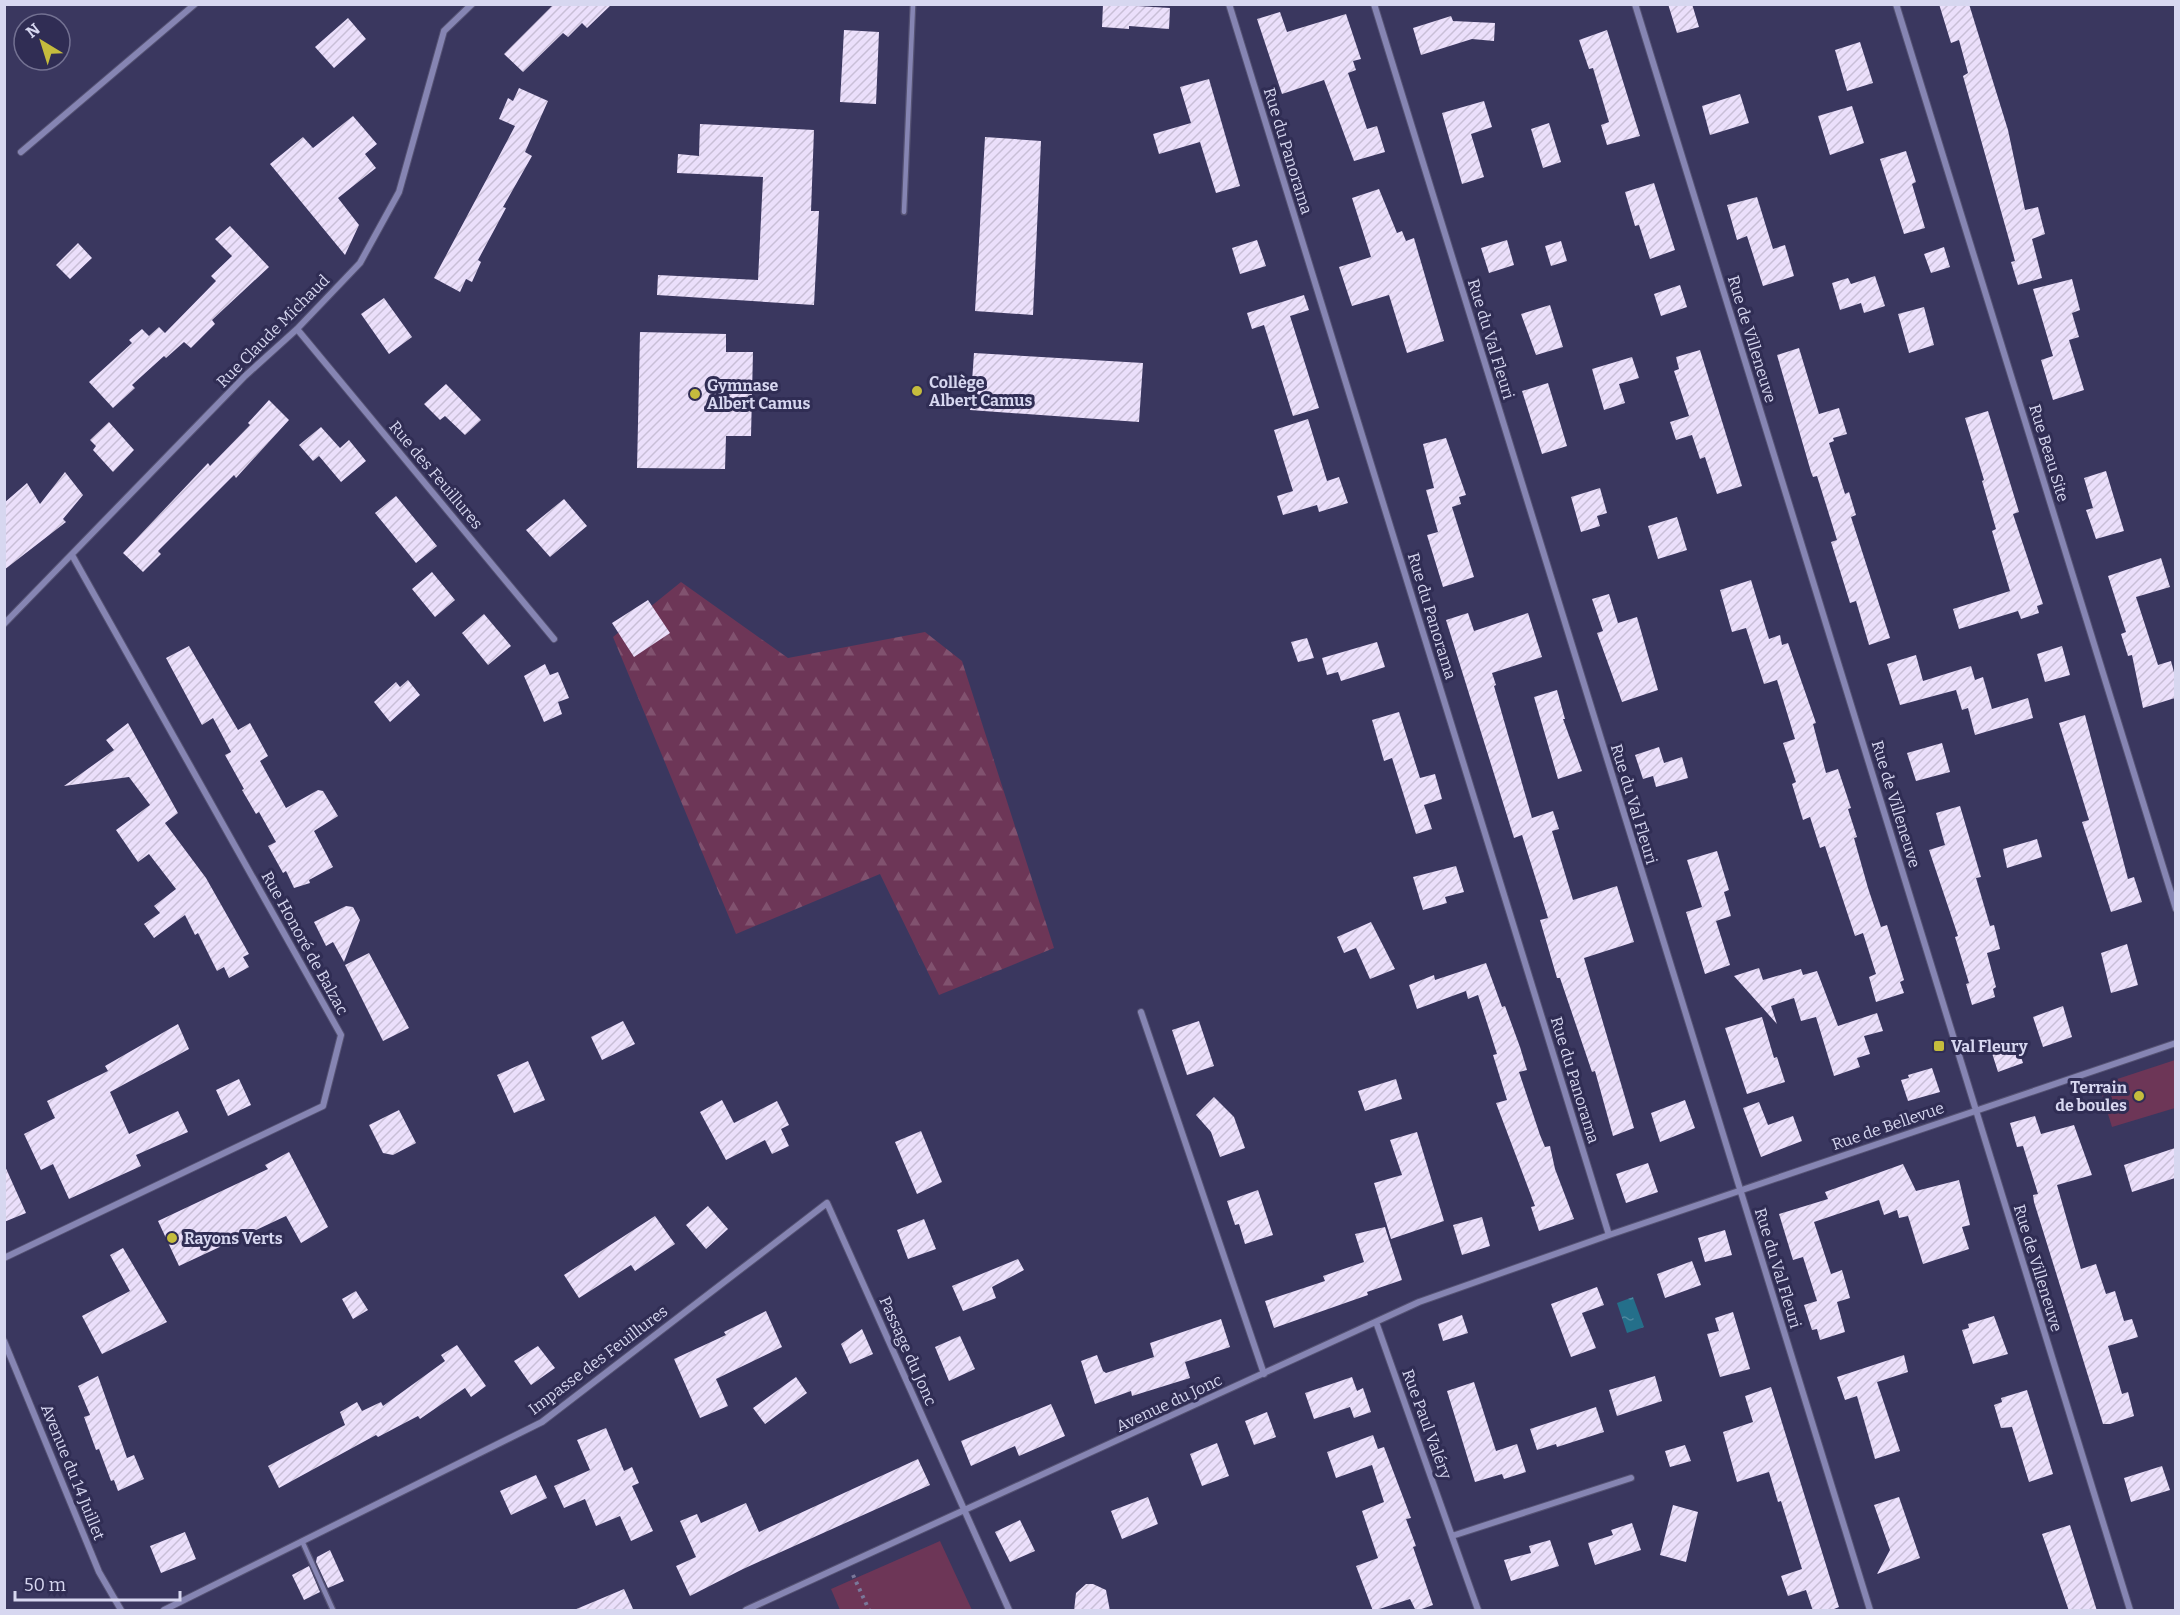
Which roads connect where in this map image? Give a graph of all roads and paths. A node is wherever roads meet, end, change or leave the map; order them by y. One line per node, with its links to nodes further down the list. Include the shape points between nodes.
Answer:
1 (195, 4): 8 (street)
2 (472, 4): 10 (street, Rue Claude Michaud, via 444,31 399,192 360,263)
3 (913, 4): 9 (lane)
4 (1229, 4): 20 (street, Rue du Panorama)
5 (1374, 4): 18 (street, Rue du Val Fleuri)
6 (1635, 4): 17 (street, Rue de Villeneuve)
7 (1896, 4): 14 (street, Rue Beau Site)
8 (21, 152)
9 (903, 212)
10 (297, 329): 11 (street, Rue Claude Michaud, via 245,376); 13 (street, Rue des Feuillures)
11 (72, 555): 12 (street, Rue Claude Michaud); 21 (street, Rue Honoré de Balzac, via 341,1035 323,1106)
12 (4, 624)
13 (554, 639)
14 (2175, 909)
15 (1141, 1012): 24 (street)
16 (2175, 1043): 17 (street, Rue de Bellevue)
17 (1975, 1109): 18 (street, Rue de Bellevue); 38 (street, Rue de Villeneuve)
18 (1740, 1192): 20 (street, Rue de Bellevue); 37 (street, Rue du Val Fleuri)
19 (827, 1203): 26 (street, Passage du Jonc); 28 (street, Impasse des Feuillures, via 542,1422)
20 (1609, 1235): 22 (street, Avenue du Jonc, via 1427,1299)
21 (4, 1258)
22 (1377, 1322): 24 (street, Avenue du Jonc); 27 (street, Rue Paul Valéry)
23 (4, 1341): 30 (street, Avenue du 14 Juillet, via 99,1572)
24 (1263, 1374): 26 (street, Avenue du Jonc)
25 (1631, 1478): 27 (street)
26 (964, 1511): 29 (street, Avenue du Jonc); 35 (street, Passage du Jonc)
27 (1452, 1536): 36 (street, Rue Paul Valéry)
28 (302, 1541): 31 (street, Impasse des Feuillures); 32 (lane)
29 (848, 1564): 33 (street, Avenue du Jonc); 34 (path)
30 (121, 1611)
31 (164, 1611)
32 (333, 1611)
33 (746, 1611)
34 (869, 1611)
35 (1009, 1611)
36 (1478, 1611)
37 (1870, 1611)
38 (2130, 1611)

